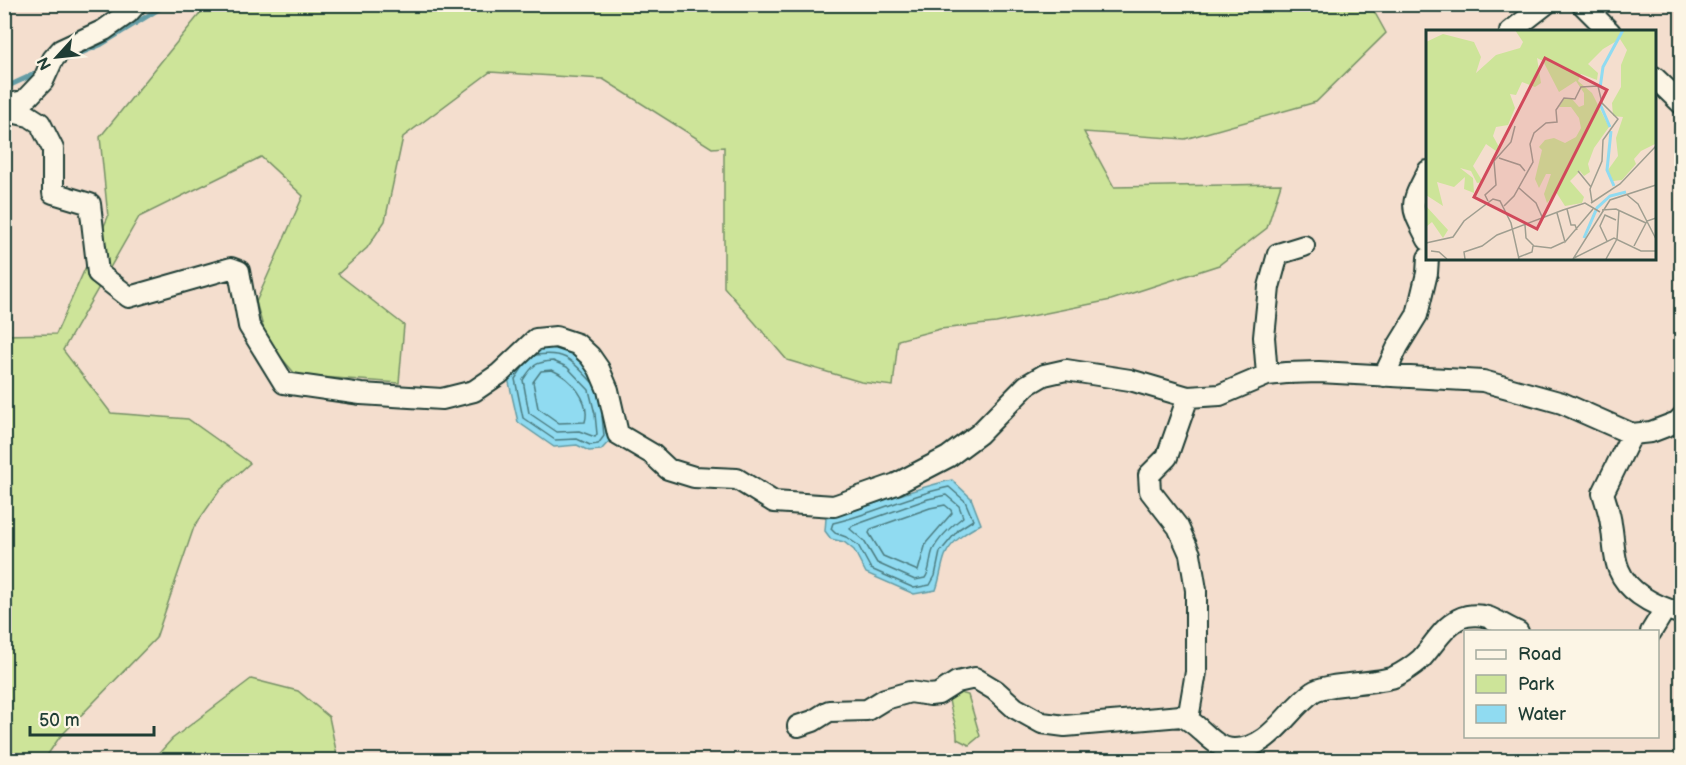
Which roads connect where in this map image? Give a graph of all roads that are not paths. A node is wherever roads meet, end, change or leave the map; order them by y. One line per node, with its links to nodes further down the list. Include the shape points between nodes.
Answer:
1 (135, 4): 14 (street, via 104,30 61,50 43,81 24,101 10,104 7,111 40,123 53,149 53,193 90,204 98,273 129,297 231,268 239,271 249,326 284,383 361,394 442,399 474,391 499,374 536,339 556,337 577,344 599,369 618,434 652,454 668,469 694,477 737,479 774,502 834,506 896,484 948,457 979,434 1027,385 1044,375 1066,370 1130,380)
2 (1546, 4): 4 (street)
3 (1582, 4): 5 (street)
4 (1512, 30)
5 (1608, 30)
6 (1656, 79): 7 (street)
7 (1682, 104)
8 (1426, 175): 9 (street, via 1414,197 1413,210)
9 (1426, 236)
10 (1304, 246): 12 (street, via 1278,254 1269,287 1264,337)
11 (1428, 260): 13 (street, via 1417,315)
12 (1267, 375): 13 (street, via 1319,372); 14 (street, via 1220,395)
13 (1384, 376): 16 (street, via 1483,381 1562,403)
14 (1188, 397): 20 (street, via 1167,457 1149,475 1150,491 1178,528 1190,554 1196,590 1196,672)
15 (1682, 417): 16 (street, via 1651,432)
16 (1632, 435): 17 (street, via 1603,493 1618,570 1629,587 1642,597)
17 (1673, 612): 19 (street)
18 (1514, 630): 20 (street, via 1485,615 1465,616 1449,626 1419,661 1394,677 1316,689 1270,736 1247,748 1231,749 1208,737)
19 (1653, 630)
20 (1188, 718): 21 (street, via 1065,726 1042,723 975,678 957,682 938,694 910,692 885,699 867,710 829,711)
21 (798, 726)

